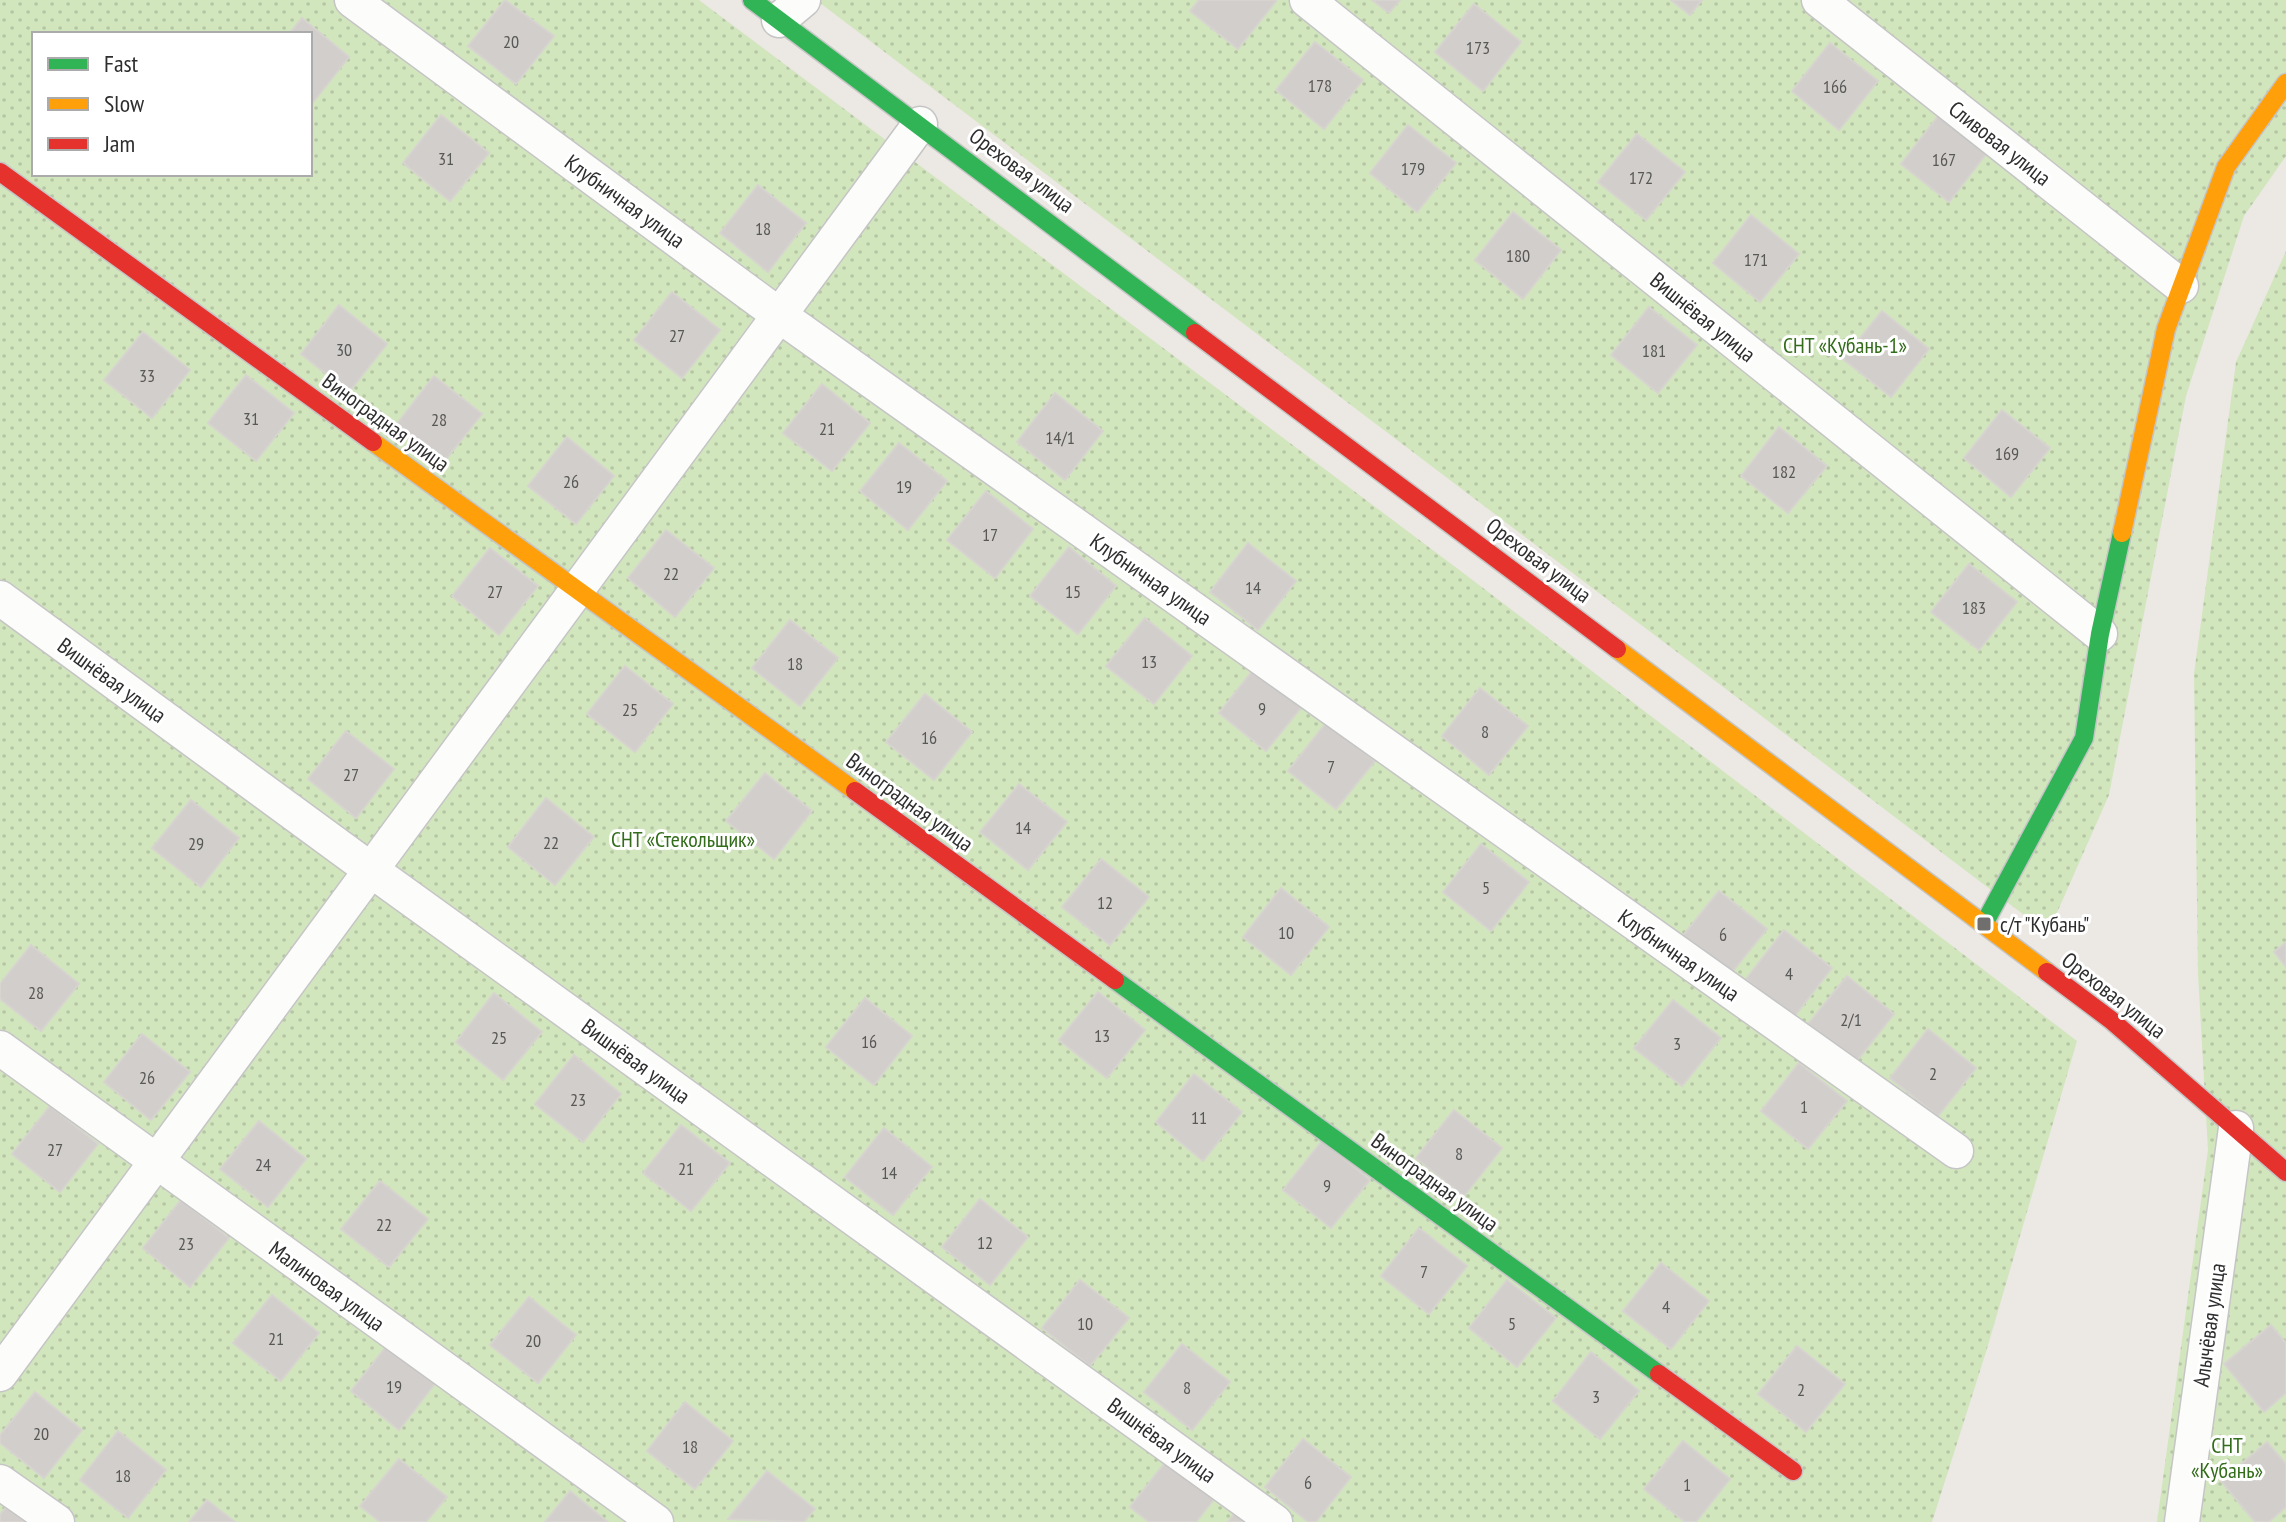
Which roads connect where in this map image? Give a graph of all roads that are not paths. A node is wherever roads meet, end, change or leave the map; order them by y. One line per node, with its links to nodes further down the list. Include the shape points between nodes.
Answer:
1 (352, 0): 9 (street, Клубничная улица)
2 (1307, 0): 12 (street, Вишнёвая улица)
3 (1819, 0): 8 (street, Сливовая улица)
4 (778, 7): 6 (street, Ореховая улица)
5 (2286, 83): 8 (street, via 2226,167)
6 (920, 124): 9 (street); 14 (street, Ореховая улица)
7 (0, 172): 10 (street, Виноградная улица)
8 (2181, 286): 12 (street, via 2166,329)
9 (779, 315): 10 (street); 17 (street, Клубничная улица)
10 (577, 590): 13 (street); 21 (street, Виноградная улица)
11 (0, 598): 13 (street, Вишнёвая улица)
12 (2100, 634): 14 (street, via 2084,738)
13 (371, 870): 18 (street); 25 (street, Вишнёвая улица)
14 (1984, 924): 16 (street, Ореховая улица, via 2111,1020)
15 (0, 1048): 18 (street, Малиновая улица)
16 (2236, 1128): 19 (street, Ореховая улица); 26 (street, Алычёвая улица)
17 (1956, 1151)
18 (155, 1163): 20 (street); 24 (street, Малиновая улица)
19 (2286, 1172)
20 (0, 1374)
21 (1793, 1471)
22 (0, 1482): 23 (street)
23 (57, 1522)
24 (656, 1522)
25 (1275, 1522)
26 (2182, 1522)

